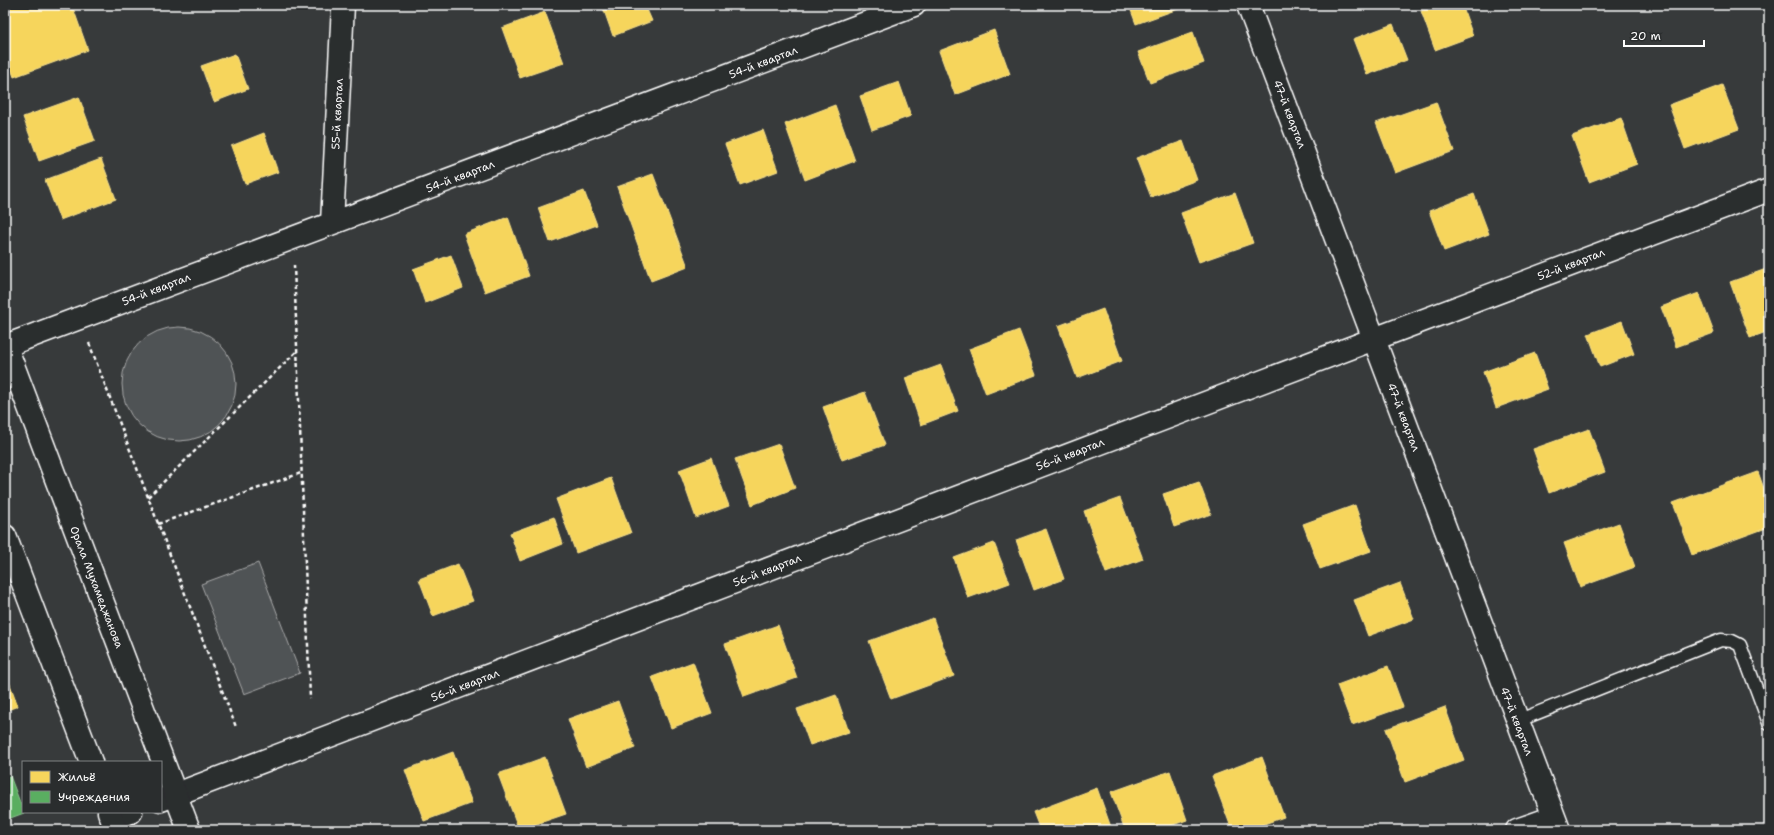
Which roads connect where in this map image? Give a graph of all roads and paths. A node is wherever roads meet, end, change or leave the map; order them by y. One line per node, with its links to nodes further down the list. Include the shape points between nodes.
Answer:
1 (343, 5): 5 (street, 55-й квартал)
2 (914, 5): 5 (street, 54-й квартал)
3 (1248, 5): 7 (street, 47-й квартал)
4 (1769, 190): 7 (street, 52-й квартал)
5 (332, 223): 9 (street, 54-й квартал)
6 (294, 265): 10 (path)
7 (1374, 339): 16 (street, 47-й квартал); 22 (street, 56-й квартал)
8 (89, 343): 12 (path)
9 (5, 345): 20 (street, Орала Мухамеджанова)
10 (297, 351): 11 (path); 12 (path)
11 (302, 473): 13 (path); 15 (path)
12 (148, 497): 13 (path)
13 (158, 524): 18 (path)
14 (5, 536): 19 (street)
15 (310, 699)
16 (1517, 721): 17 (lane, via 1721,640 1740,644); 23 (street, 47-й квартал)
17 (1769, 723)
18 (236, 727)
19 (90, 761)
20 (155, 761)
21 (162, 781): 22 (street, Орала Мухамеджанова)
22 (168, 798): 24 (street, Орала Мухамеджанова)
23 (1556, 823): 25 (street)
24 (189, 830)
25 (1518, 830)

